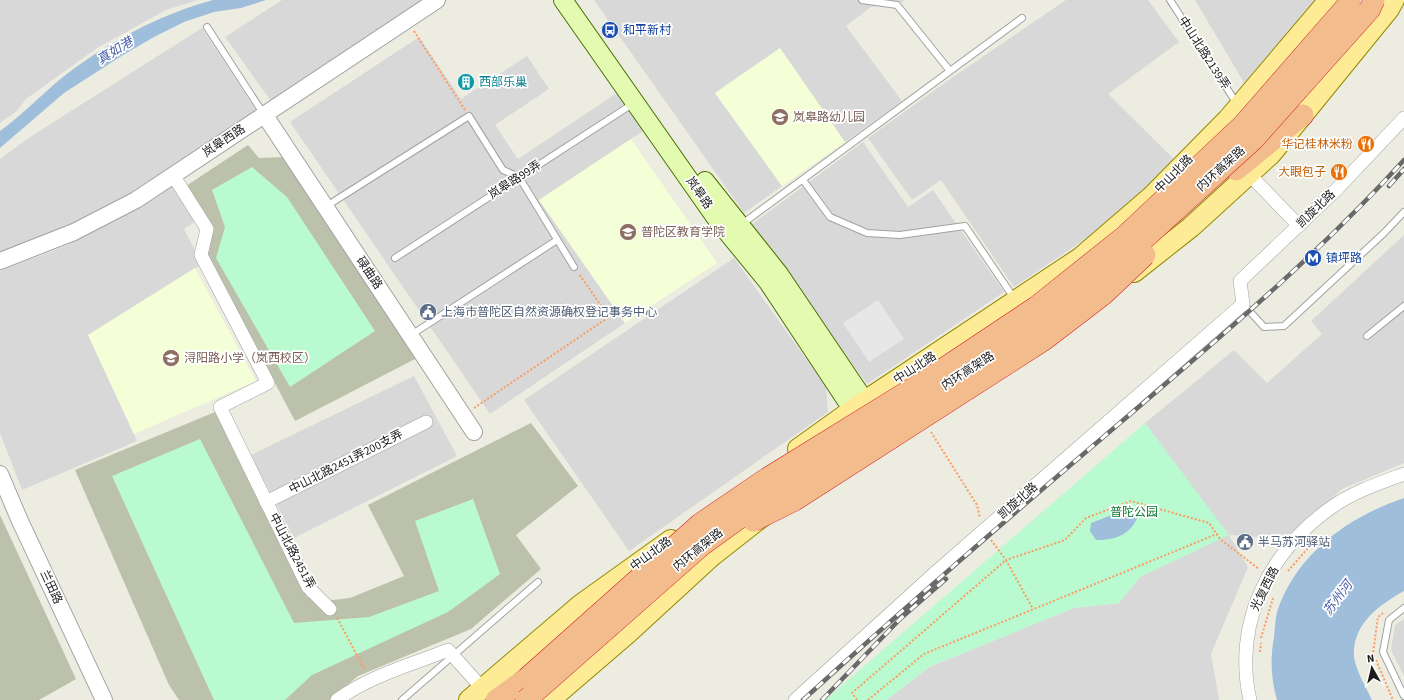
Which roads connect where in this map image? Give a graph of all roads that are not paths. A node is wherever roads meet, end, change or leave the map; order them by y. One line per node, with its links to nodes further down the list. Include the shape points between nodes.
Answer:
1 (436, 0): 15 (street, 岚皋西路)
2 (563, 0): 13 (main road, 岚皋路)
3 (577, 0): 24 (main road, 岚皋路, via 713,193)
4 (862, 0): 12 (lane, via 897,5)
5 (1170, 0): 14 (lane, 中山北路2139弄)
6 (1329, 0): 14 (main road, 中山北路)
7 (1350, 0): 48 (highway, 内环高架路, bridge, via 1243,125 1125,236 1036,307 700,524)
8 (1374, 0): 42 (highway, 内环高架路, bridge, via 1370,9 1254,140 1133,249 1049,317 781,488)
9 (1394, 0): 16 (main road)
10 (1022, 18): 12 (lane)
11 (207, 27): 15 (lane)
12 (950, 71): 21 (lane)
13 (635, 102): 20 (lane, 岚皋路99弄); 35 (main road, 岚皋路, via 718,221 768,282)
14 (1239, 107): 30 (main road, 中山北路, via 1152,196 1080,258)
15 (264, 114): 19 (street, 岚皋西路); 22 (street, 碌曲路)
16 (1303, 115): 18 (highway)
17 (1404, 118): 25 (street, 凯旋北路)
18 (1242, 172): 25 (street); 38 (main road, via 1191,227 1129,276); 42 (highway, bridge, via 1104,294 1044,340 795,500)
19 (173, 175): 28 (street, 岚皋西路, via 136,200 99,220); 41 (street, 中山北路2451弄, via 207,229 201,255 268,383 220,407)
20 (519, 177): 22 (lane, via 503,170 469,116); 26 (lane); 27 (lane, 岚皋路99弄)
21 (803, 180): 24 (lane); 30 (lane, via 830,217 868,233 900,235 965,226)
22 (325, 207): 33 (street, 碌曲路)
23 (1404, 212): 31 (lane, via 1384,234 1284,326 1264,327)
24 (740, 225): 35 (main road, 岚皋路, via 779,274)
25 (1299, 226): 31 (street, 凯旋北路, via 1240,281)
26 (557, 240): 29 (lane); 33 (lane)
27 (394, 258)
28 (0, 261)
29 (574, 267)
30 (1016, 301): 35 (main road, 中山北路)
31 (1243, 304): 57 (street, 凯旋北路)
32 (1404, 306): 34 (lane)
33 (410, 335): 37 (street, 碌曲路)
34 (1367, 336)
35 (859, 405): 38 (main road, 岚皋路); 46 (main road, 中山北路, via 578,606)
36 (426, 422): 41 (street, 中山北路2451弄200支弄)
37 (474, 432)
38 (882, 441): 50 (main road, via 782,502 746,529 714,555)
39 (0, 474): 52 (street, 兰田路)
40 (1404, 474): 58 (street, 光复西路, via 1333,506 1308,526 1287,549 1268,577 1248,624 1244,654 1246,685)
41 (266, 502): 45 (street, 中山北路2451弄, via 308,587)
42 (702, 545): 56 (highway, 内环高架路, bridge)
43 (538, 582): 47 (lane)
44 (1404, 608): 51 (lane, via 1389,620 1383,652)
45 (330, 609)
46 (542, 637): 49 (main road, 中山北路); 50 (street)
47 (453, 656): 49 (street); 53 (street, via 448,650 370,680); 54 (lane)
48 (527, 678): 49 (highway); 55 (highway, 内环高架路)
49 (482, 696)
50 (561, 696)
51 (1404, 696)
52 (104, 700)
53 (338, 700)
54 (402, 700)
55 (503, 700)
56 (526, 700)
57 (795, 700)
58 (1250, 700)

